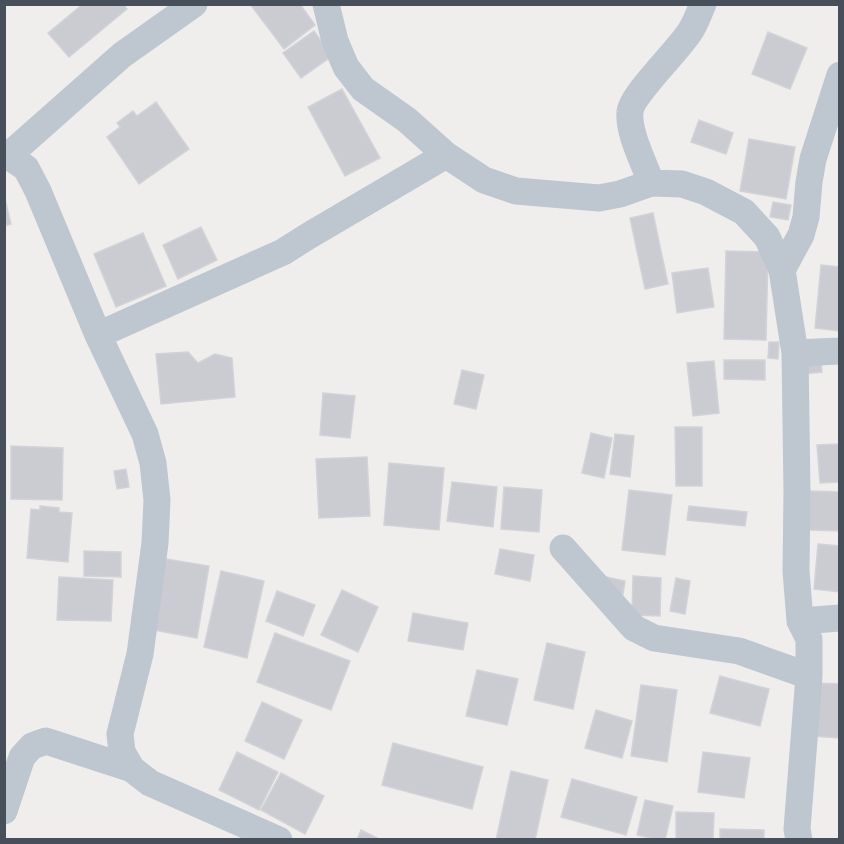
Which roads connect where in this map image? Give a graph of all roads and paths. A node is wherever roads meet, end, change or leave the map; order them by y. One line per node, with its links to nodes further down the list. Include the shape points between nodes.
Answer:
1 (194, 4): 6 (street, via 122,55)
2 (326, 4): 5 (street, via 346,67 363,89)
3 (703, 4): 7 (street, via 691,30 630,110 632,130)
4 (840, 75): 8 (street, via 813,159 801,235)
5 (446, 155): 7 (street, via 484,180 516,191 599,198); 9 (street, via 284,252)
6 (6, 156): 9 (street, via 26,168 38,191)
7 (651, 183): 8 (street, via 682,184 744,212 767,237)
8 (782, 270): 11 (street)
9 (98, 335): 16 (street, via 145,434 157,500 140,654 120,734 122,752)
10 (840, 351): 11 (street)
11 (795, 352): 14 (street, via 796,571)
12 (563, 548): 15 (street, via 634,628 654,638 739,651)
13 (840, 618): 14 (street)
14 (800, 621): 15 (street, via 809,639)
15 (809, 676): 19 (street)
16 (132, 769): 17 (street, via 46,741 32,746 22,757); 18 (street, via 150,783)
17 (4, 811)
18 (270, 837)
19 (799, 840)

